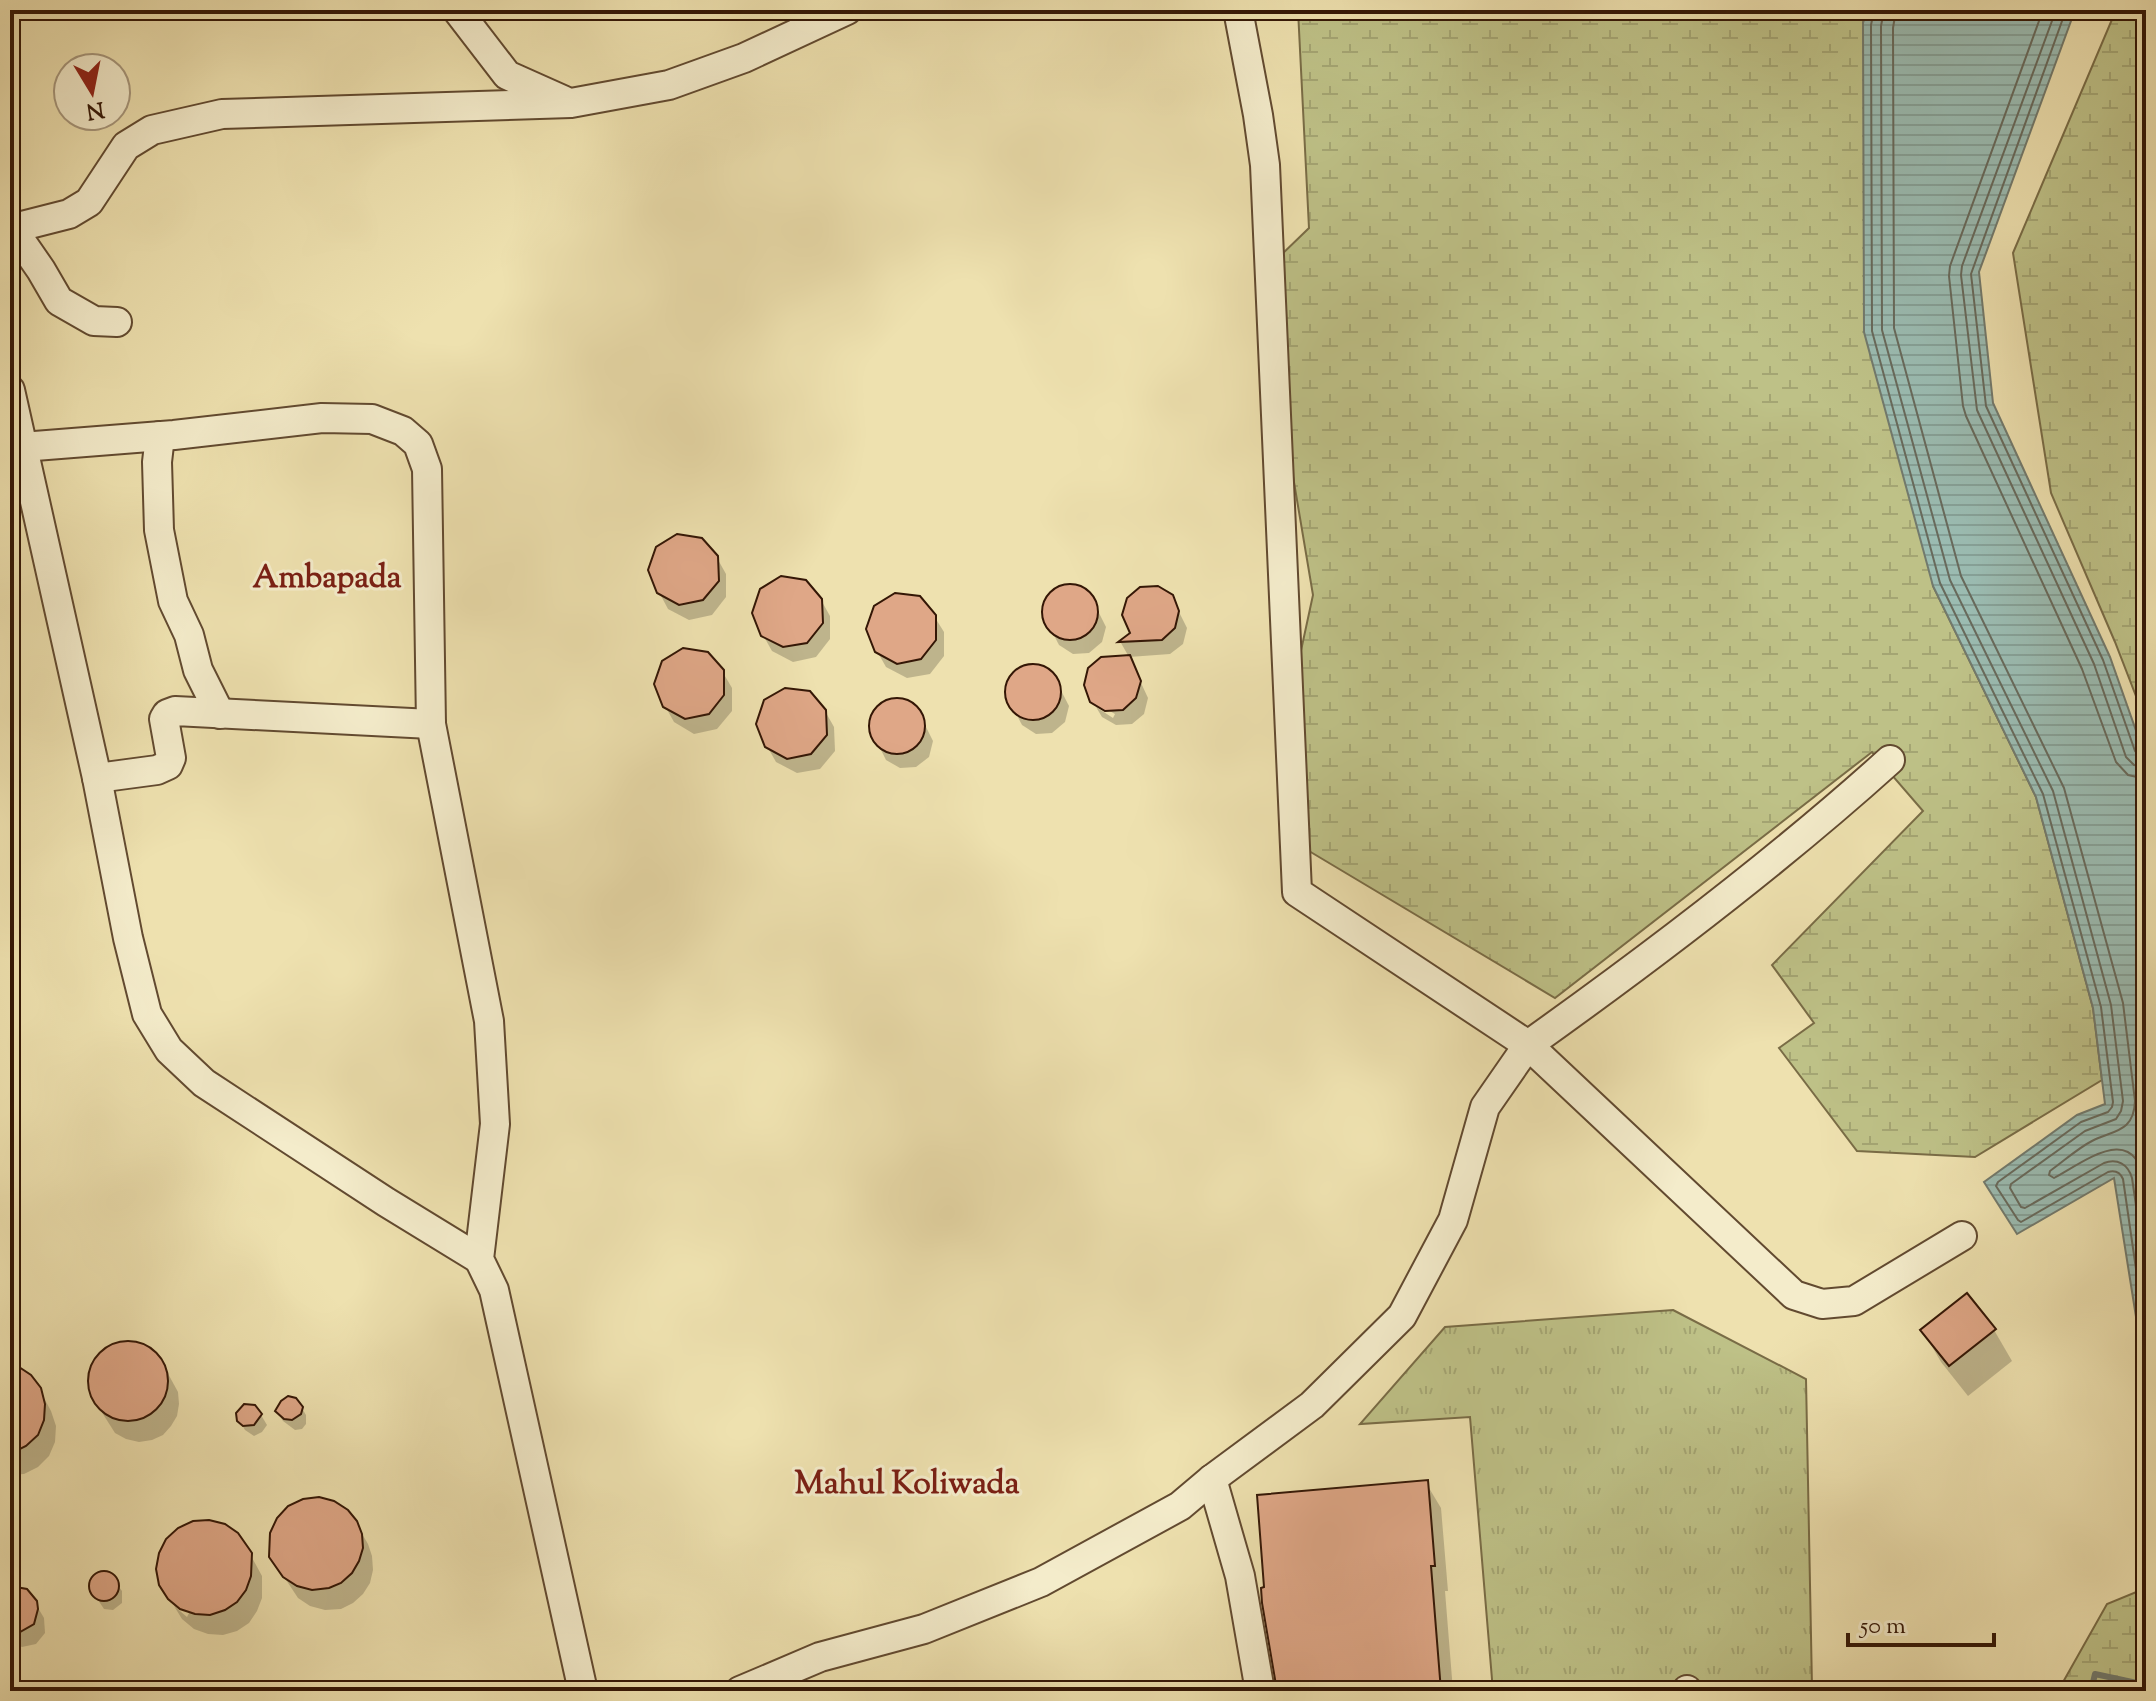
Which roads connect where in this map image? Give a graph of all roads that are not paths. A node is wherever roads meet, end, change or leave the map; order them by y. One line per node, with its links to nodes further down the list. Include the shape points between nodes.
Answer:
1 (457, 10): 4 (street, via 507,75)
2 (847, 10): 4 (street, via 744,58 669,85)
3 (1238, 10): 15 (street, via 1265,165 1297,892)
4 (571, 103): 5 (street, via 222,114 152,130 126,146 89,202 69,214)
5 (10, 229)
6 (10, 242): 7 (street, via 23,244 59,301 94,321)
7 (117, 322)
8 (10, 390): 10 (street)
9 (160, 436): 10 (street); 11 (street, via 159,530 173,601); 12 (street, via 322,418 372,419 403,431 418,444 427,469)
10 (22, 447): 14 (street)
11 (220, 714): 12 (street); 14 (street, via 167,714 168,765)
12 (431, 724): 17 (street, via 489,1021 495,1124)
13 (1890, 760): 15 (street, via 1834,811 1627,974)
14 (97, 778): 17 (street, via 147,1014 169,1050 204,1083)
15 (1528, 1045): 16 (street, via 1794,1295 1822,1304 1854,1301); 18 (street, via 1485,1107 1453,1220 1402,1316 1312,1405)
16 (1962, 1236)
17 (479, 1259): 19 (street, via 494,1290)
18 (1212, 1479): 20 (street, via 1180,1506 1041,1582 924,1629 820,1657); 21 (street, via 1240,1576)
19 (583, 1691)
20 (740, 1691)
21 (1260, 1691)

